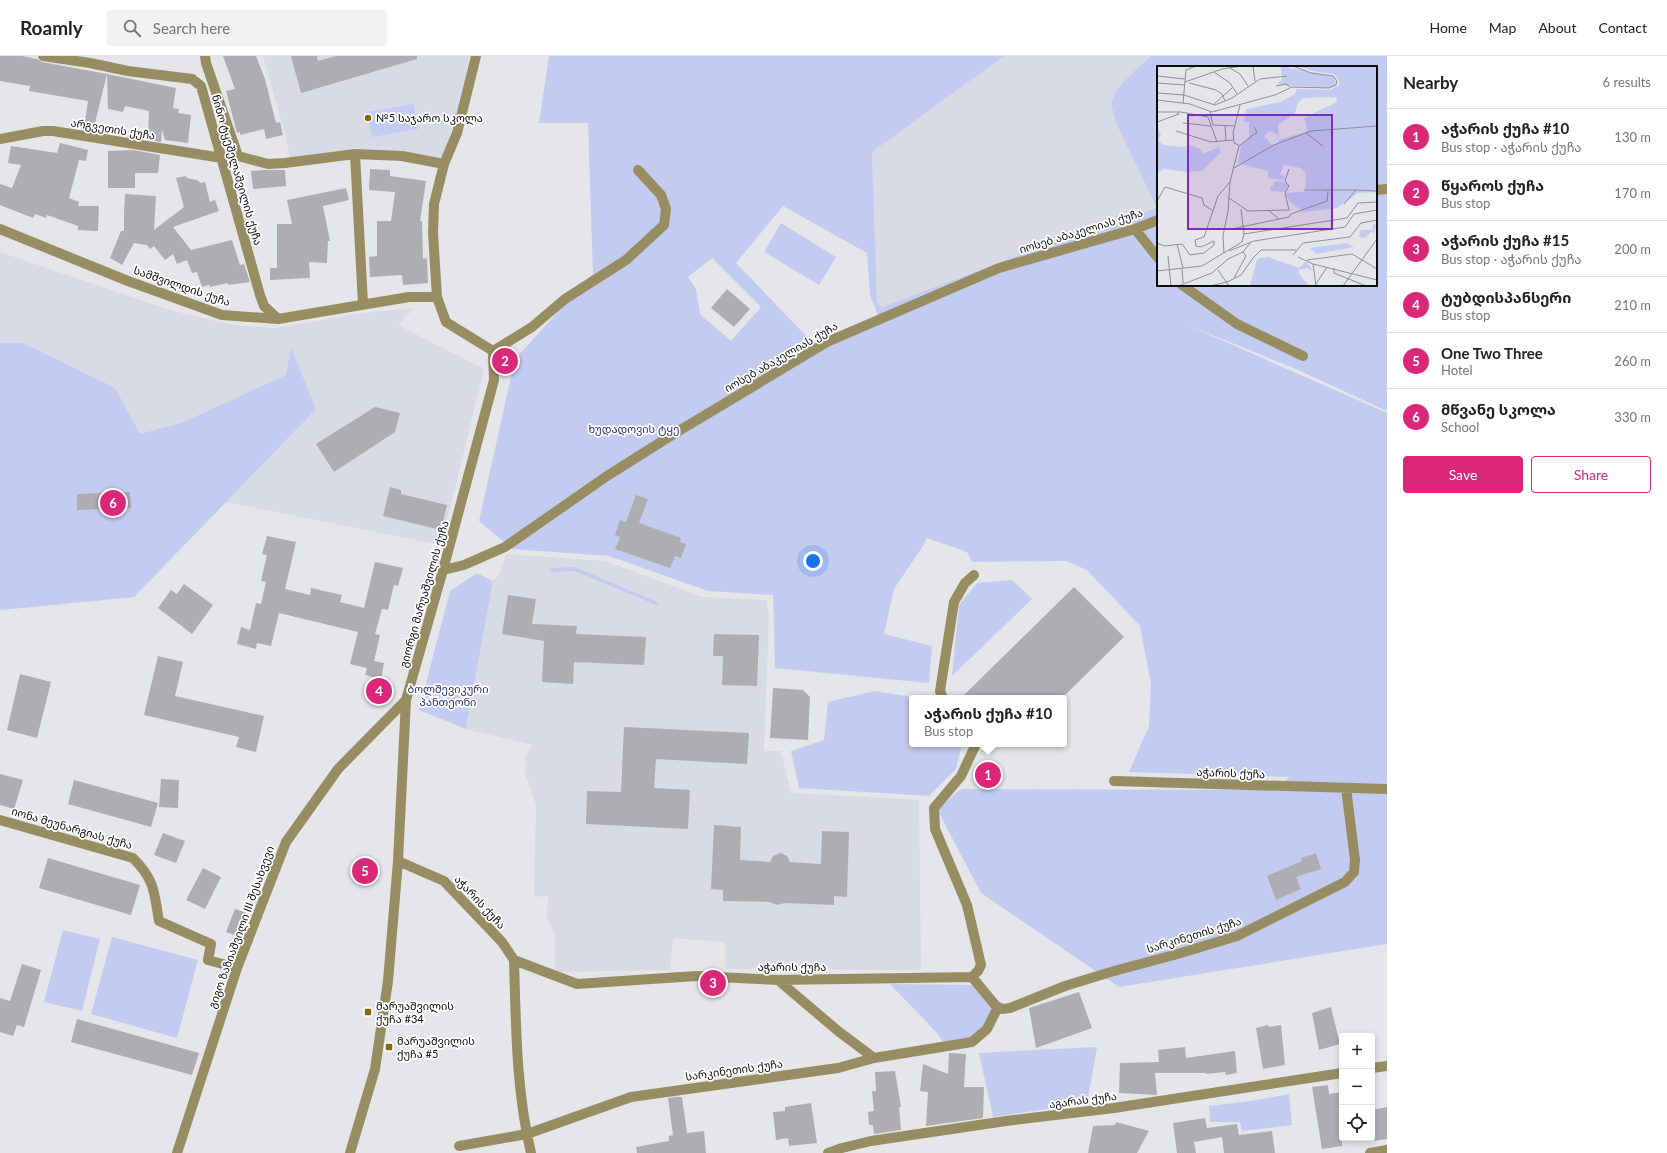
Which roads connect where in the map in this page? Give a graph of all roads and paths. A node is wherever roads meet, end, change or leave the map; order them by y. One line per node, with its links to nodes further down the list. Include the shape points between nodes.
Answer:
1 (43, 56): 6 (street, ნინო ტყეშელაშვილის ქუჩა, via 128,72 192,79 201,86)
2 (205, 56): 5 (street, via 238,156 268,164)
3 (476, 56): 7 (street, via 457,133)
4 (0, 139): 6 (street, არგვეთის ქუჩა, via 53,131)
5 (355, 154): 7 (street, via 402,156); 17 (street)
6 (222, 158): 18 (street, ნინო ტყეშელაშვილის ქუჩა, via 260,295 264,306)
7 (444, 164): 16 (street, via 434,204)
8 (638, 170): 19 (street, via 661,195 666,209 664,225 626,260 565,299 532,327)
9 (1387, 188): 10 (street)
10 (1377, 190)
11 (1157, 220): 13 (street, იოსებ აბაკელიას ქუჩა)
12 (0, 229): 18 (street, სამშვილდის ქუჩა, via 222,315)
13 (1135, 229): 14 (street); 21 (street, იოსებ აბაკელიას ქუჩა, via 999,268 827,342 607,476 505,547 464,565)
14 (1157, 257)
15 (1183, 286): 20 (street, via 1237,324)
16 (437, 298): 17 (street, სამშვილდის ქუჩა, via 409,297); 19 (street, via 446,322)
17 (363, 304): 18 (street, სამშვილდის ქუჩა)
18 (278, 319)
19 (493, 351): 21 (street, გიორგი მარუაშვილის ქუჩა, via 494,380)
20 (1303, 356)
21 (443, 570): 24 (street, გიორგი მარუაშვილის ქუჩა)
22 (974, 575): 23 (street, via 965,583 954,602 940,691)
23 (942, 695)
24 (406, 700): 30 (street, გიორგი მარუაშვილის ქუჩა); 32 (street, გიგო ზაზიაშვილი III შესახვევი, via 338,769 286,842)
25 (975, 747): 33 (street, via 961,776 934,808 935,829 967,905 981,965)
26 (1114, 781): 27 (street, აჭარის ქუჩა)
27 (1346, 788): 28 (street, აჭარის ქუჩა); 35 (street, სარკინეთის ქუჩა, via 1355,860 1354,872 1345,882 1237,936 1100,975 1010,1008)
28 (1387, 789)
29 (0, 820): 32 (street, იონა მეუნარგიას ქუჩა, via 133,858 152,882 160,920 211,944 208,960)
30 (398, 861): 31 (street, აჭარის ქუჩა, via 444,881 502,942); 44 (street, გიორგი მარუაშვილის ქუჩა, via 388,981 375,1069)
31 (514, 960): 34 (street, აჭარის ქუჩა, via 577,984 696,976); 40 (street, via 516,1047)
32 (237, 968): 43 (street, გიგო ზაზიაშვილი III შესახვევი)
33 (972, 977): 34 (street, აჭარის ქუჩა); 35 (street)
34 (778, 980): 36 (street)
35 (998, 1007): 36 (street, სარკინეთის ქუჩა, via 987,1029 972,1042)
36 (874, 1058): 40 (street, სარკინეთის ქუჩა, via 838,1068 631,1097)
37 (1387, 1066): 38 (street)
38 (1375, 1068)
39 (1339, 1073): 46 (street, აგარას ქუჩა, via 1114,1108 871,1141)
40 (527, 1134): 41 (street, სარკინეთის ქუჩა); 45 (street)
41 (459, 1146)
42 (1387, 1150): 47 (street)
43 (177, 1153)
44 (350, 1153)
45 (531, 1153)
46 (828, 1153)
47 (1370, 1153)

